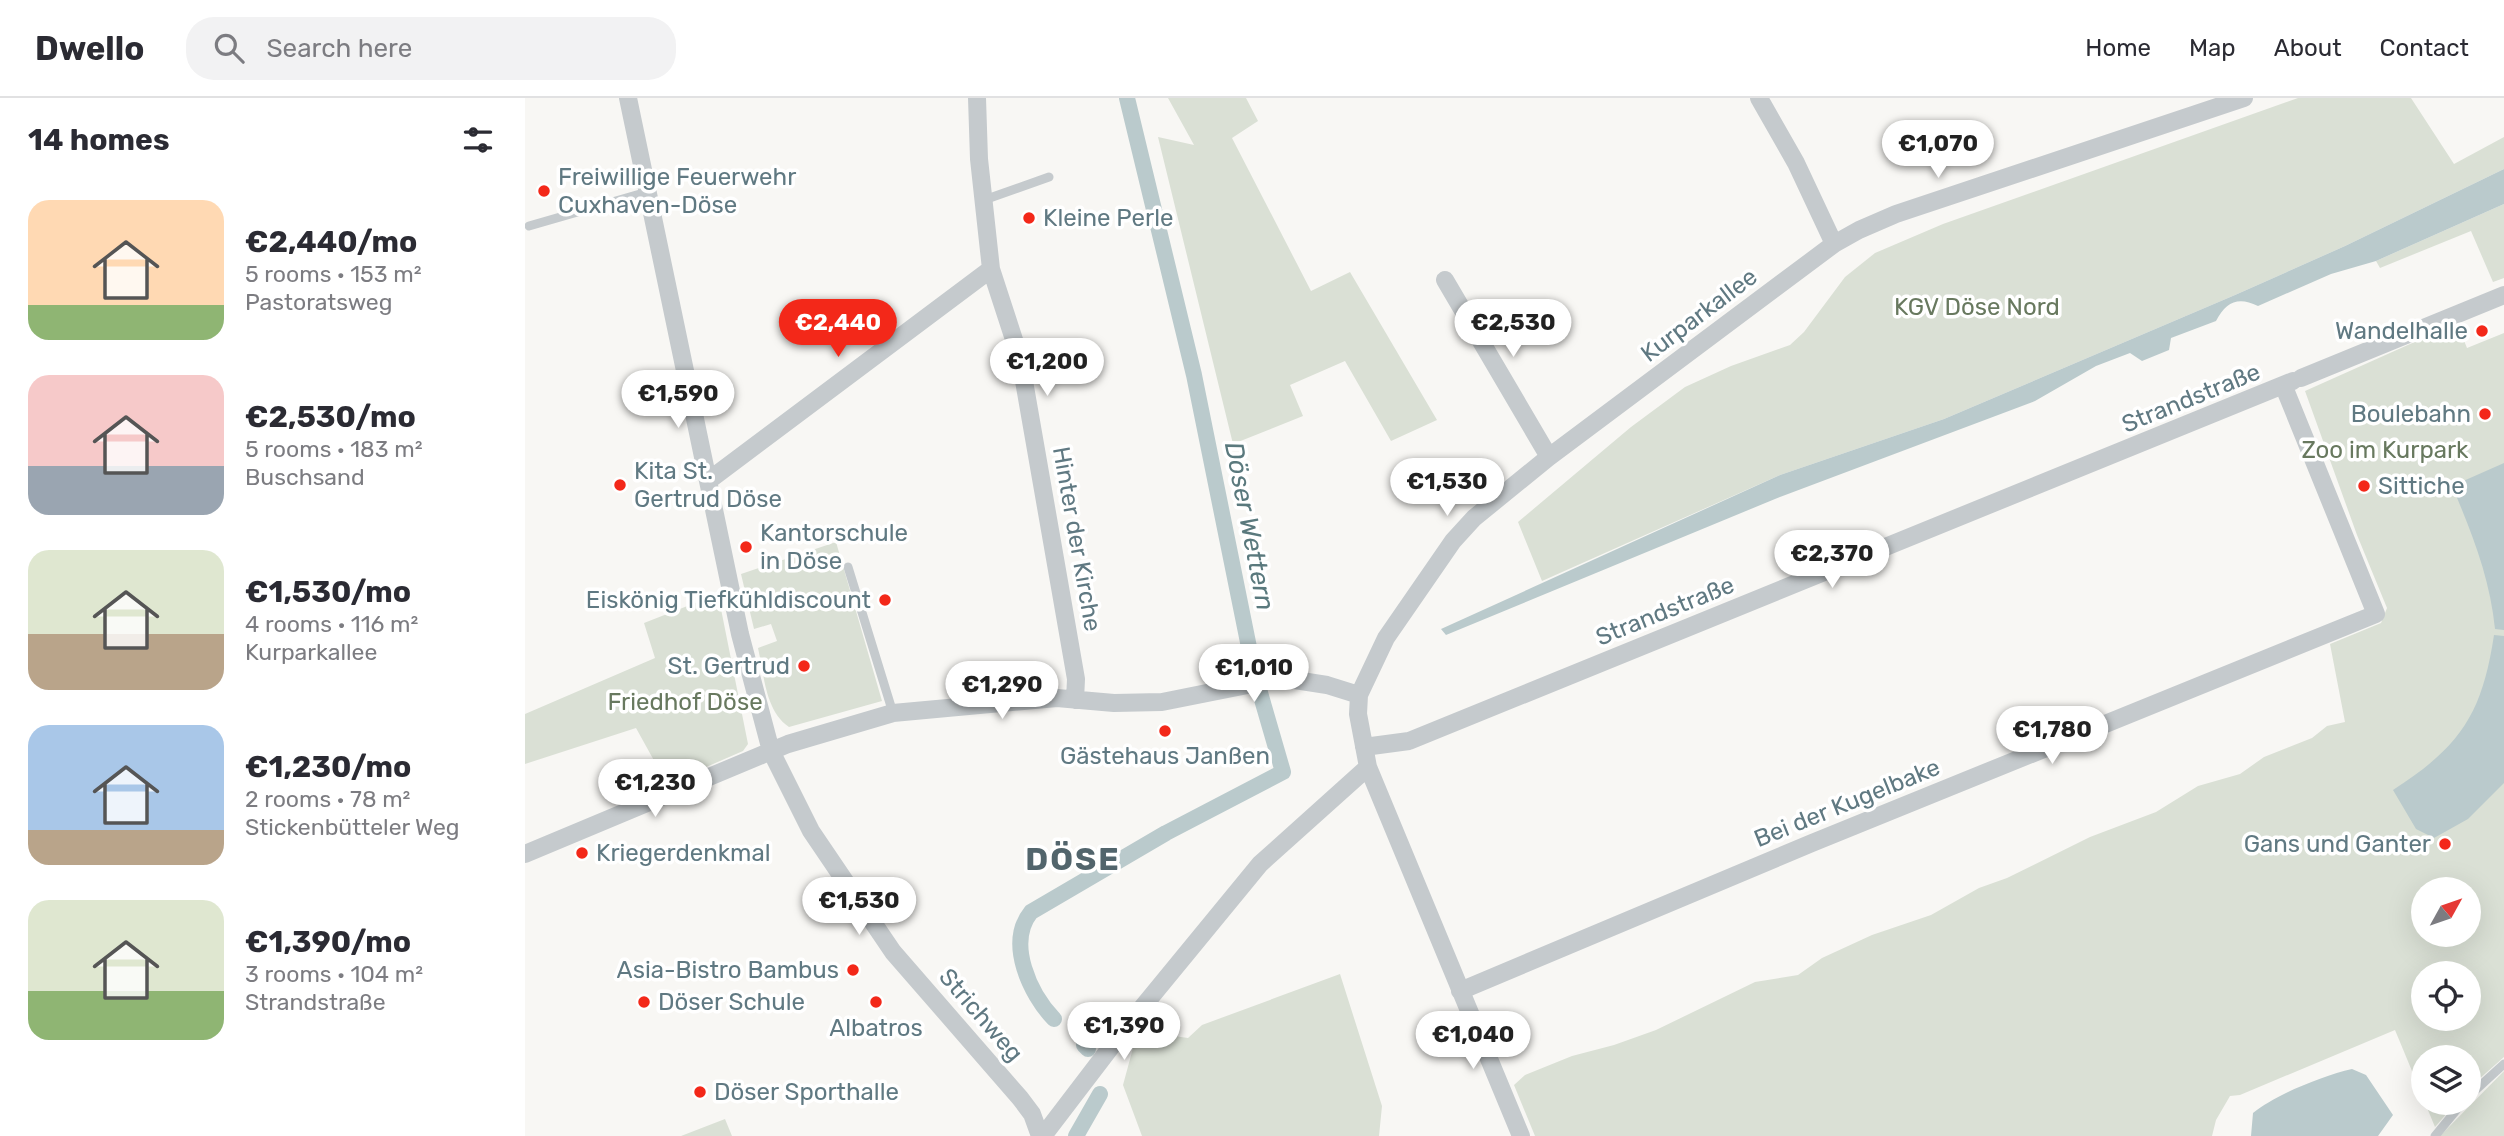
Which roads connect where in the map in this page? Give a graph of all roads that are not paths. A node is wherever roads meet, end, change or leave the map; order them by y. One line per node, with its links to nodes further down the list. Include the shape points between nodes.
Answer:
1 (628, 98): 6 (street, Strichweg)
2 (977, 98): 7 (street, Hinter der Kirche)
3 (1759, 98): 9 (street)
4 (2244, 98): 9 (street, Kurparkallee, via 1896,214)
5 (1049, 177): 7 (lane)
6 (647, 192): 8 (lane); 15 (street, Strichweg)
7 (984, 200): 10 (street, Hinter der Kirche)
8 (529, 226)
9 (1834, 244): 14 (street, Kurparkallee)
10 (991, 269): 15 (street); 18 (street, Hinter der Kirche, via 1020,358 1076,680)
11 (1445, 280): 14 (street)
12 (2504, 295): 13 (street, Strandstraße)
13 (2293, 382): 20 (street, Strandstraße, via 1409,741); 24 (street, Bei der Kugelbake, via 2376,614)
14 (1549, 457): 17 (street, Kurparkallee, via 1453,541 1386,638)
15 (708, 481): 21 (street, Strichweg, via 740,634)
16 (848, 567): 19 (lane)
17 (1359, 695): 18 (street, via 1282,678 1153,703); 20 (street, Kurparkallee, via 1357,714)
18 (1075, 700): 19 (street, via 1004,701)
19 (893, 713): 21 (street)
20 (1364, 747): 22 (street, Kurparkallee)
21 (771, 751): 23 (street); 28 (street, Strichweg, via 837,872 893,952 1020,1098)
22 (1368, 767): 24 (street, Kurparkallee); 28 (street, via 1260,864)
23 (525, 854)
24 (1460, 991): 29 (street, Kurparkallee)
25 (2504, 1064): 26 (lane)
26 (2481, 1085)
27 (2452, 1115): 30 (lane)
28 (1042, 1136)
29 (1521, 1136)
30 (2435, 1136)

